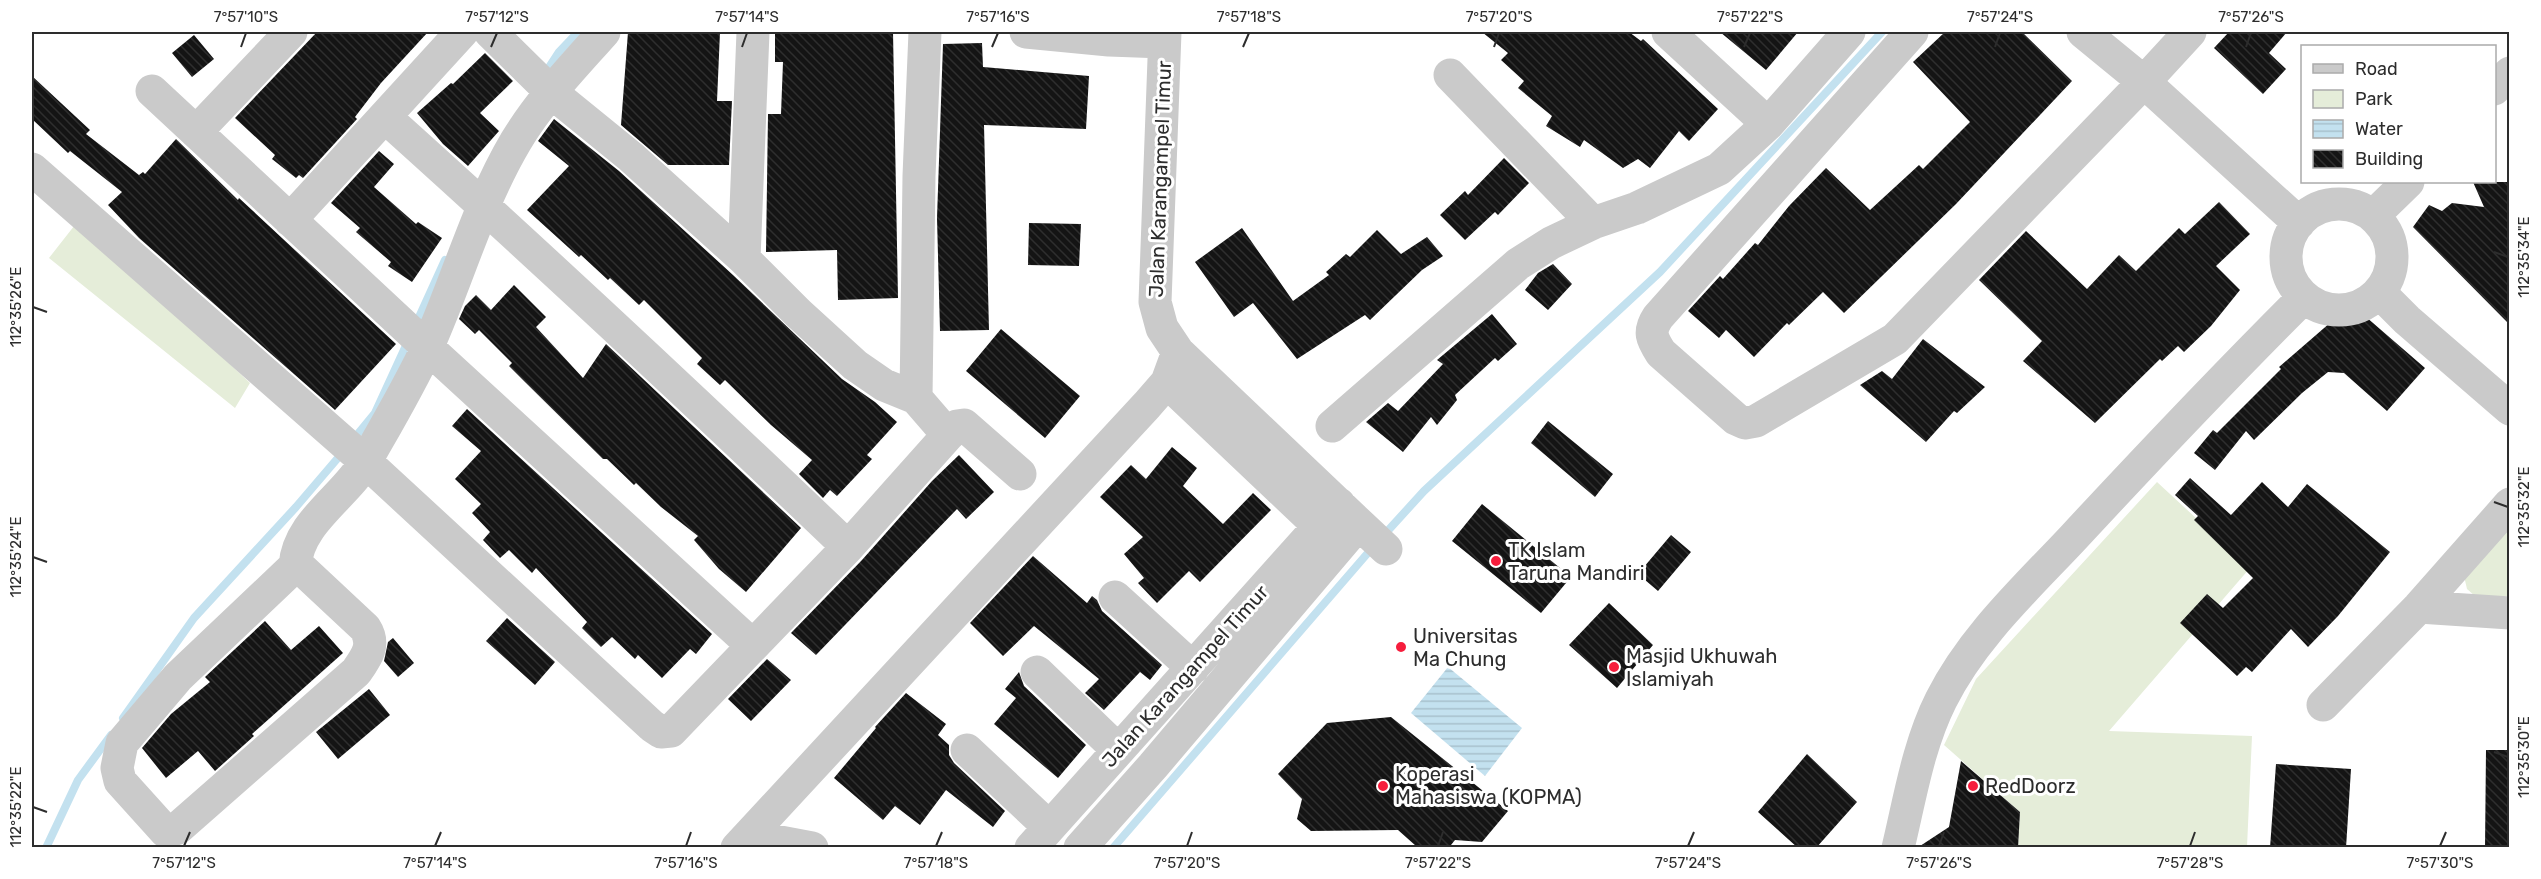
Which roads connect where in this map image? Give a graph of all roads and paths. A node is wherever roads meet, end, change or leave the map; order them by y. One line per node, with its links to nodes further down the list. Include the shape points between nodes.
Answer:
1 (291, 32): 22 (street)
2 (462, 32): 20 (street)
3 (490, 32): 17 (street)
4 (604, 32): 17 (street)
5 (753, 32): 30 (street)
6 (925, 32): 36 (street)
7 (1026, 32): 13 (street, via 1109,40)
8 (1668, 32): 21 (street)
9 (1849, 32): 21 (street)
10 (1912, 32): 16 (street, via 1651,328 1652,339 1661,353 1745,423 1895,339)
11 (2083, 32): 16 (street)
12 (2190, 32): 16 (street)
13 (1165, 37): 34 (street, Jalan Karangampel Timur, via 1155,302 1161,328)
14 (2510, 73): 18 (street)
15 (1450, 75): 29 (street)
16 (2144, 82): 28 (street)
17 (544, 85): 25 (street, via 516,141); 30 (street, via 632,157)
18 (2496, 87)
19 (152, 91): 22 (street)
20 (385, 117): 25 (street); 27 (street)
21 (1768, 123): 29 (street, via 1719,169)
22 (196, 132): 27 (street)
23 (32, 169): 40 (street)
24 (2407, 183): 26 (street)
25 (476, 199): 33 (street); 44 (street)
26 (2373, 216): 28 (street, via 2343,204 2312,212); 31 (street, via 2391,244 2392,261)
27 (290, 220): 33 (street)
28 (2299, 223): 32 (street, via 2290,237 2288,269 2293,285)
29 (1593, 224): 38 (street, via 1518,264)
30 (744, 259): 36 (street, via 855,365 884,385)
31 (2379, 292): 32 (street, via 2367,303 2334,311); 37 (street)
32 (2304, 297): 59 (street, via 1989,628 1964,661 1924,739)
33 (416, 337): 40 (street); 49 (street)
34 (1178, 352): 35 (street); 43 (street, Jalan Karangampel Timur)
35 (1167, 382): 43 (street); 56 (street)
36 (916, 398): 39 (street)
37 (2510, 409)
38 (1332, 426)
39 (948, 435): 41 (street, via 964,425); 44 (street)
40 (351, 451): 45 (street, via 296,555); 49 (street, via 661,732 671,731)
41 (1020, 474)
42 (2510, 504): 47 (street)
43 (1353, 526): 50 (street, Jalan Karangampel Timur); 58 (street, Jalan Karangampel Timur, via 1348,538)
44 (848, 548): 49 (street)
45 (295, 567): 45 (street, via 178,676 122,743 117,768 120,781 166,832 178,828 356,672 369,652 369,635 364,628)
46 (1115, 597): 50 (street)
47 (2419, 607): 48 (street); 52 (street)
48 (2510, 613)
49 (752, 645)
50 (1193, 668): 54 (street, Jalan Karangampel Timur)
51 (1037, 672): 54 (street)
52 (2322, 705)
53 (967, 750): 55 (street)
54 (1118, 750): 55 (street, Jalan Karangampel Timur)
55 (1040, 837)
56 (743, 842): 57 (street)
57 (812, 848)
58 (1080, 848)
59 (1898, 848)

